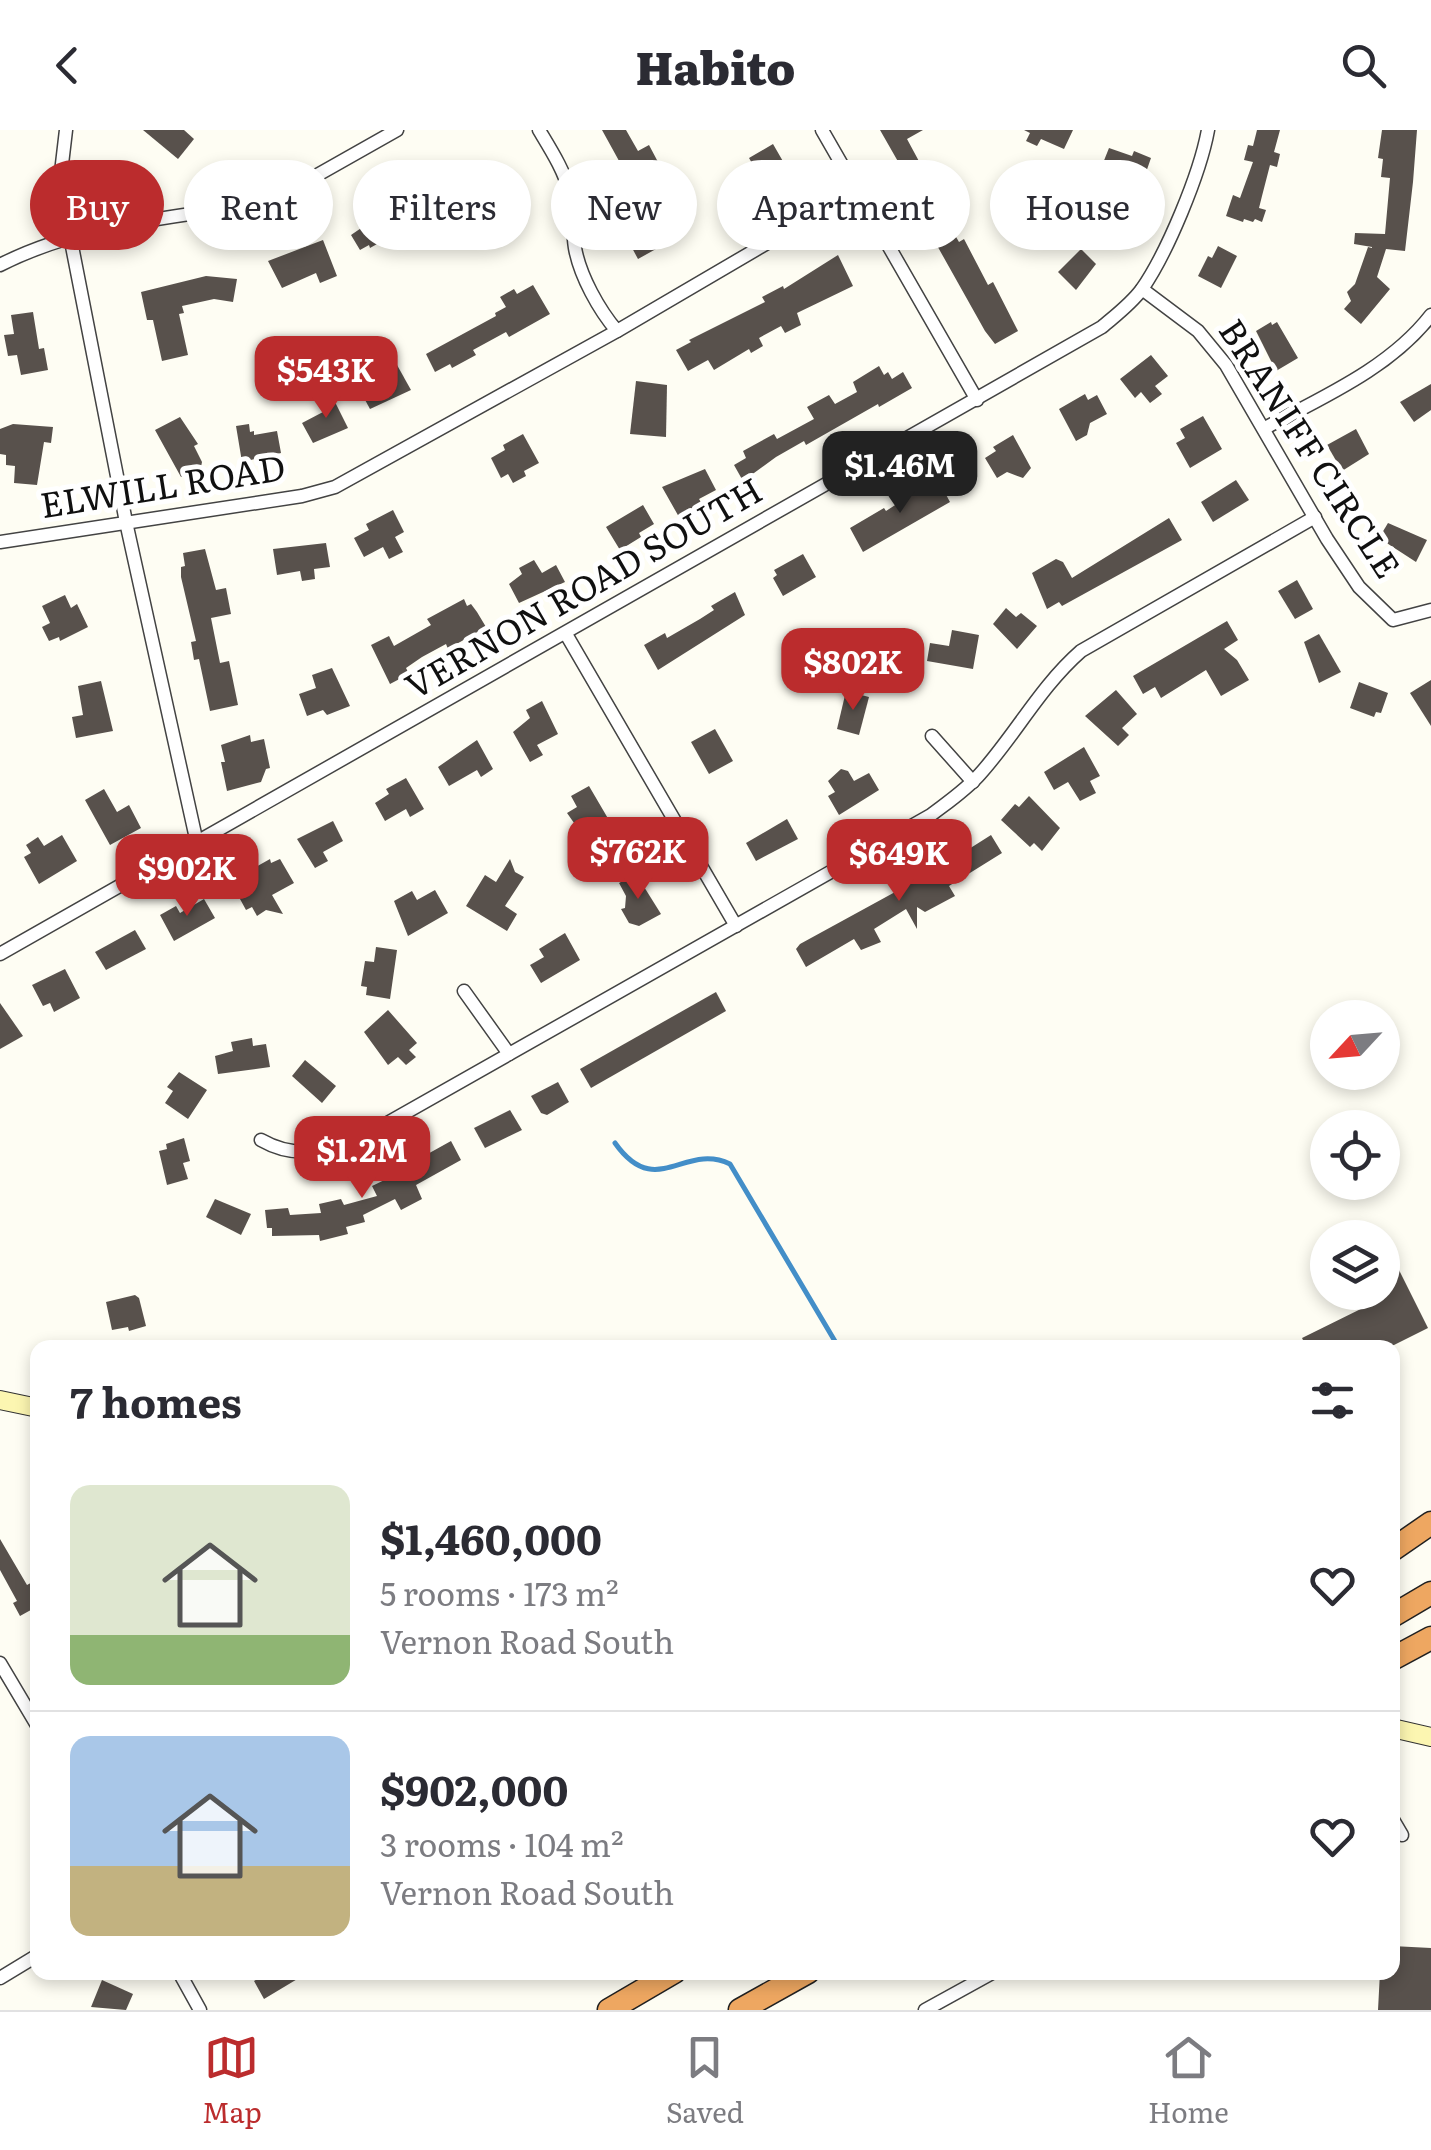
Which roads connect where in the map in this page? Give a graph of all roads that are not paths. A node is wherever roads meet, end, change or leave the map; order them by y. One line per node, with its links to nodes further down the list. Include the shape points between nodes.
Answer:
1 (66, 130): 6 (street)
2 (397, 130): 8 (street, via 282,195)
3 (539, 130): 16 (street, via 572,198 582,272)
4 (822, 130): 7 (street)
5 (1208, 130): 14 (street, VERNON ROAD SOUTH, via 1178,217)
6 (62, 160)
7 (839, 160)
8 (164, 220)
9 (37, 250): 13 (street)
10 (73, 250): 20 (street)
11 (755, 250): 16 (street, ELWILL ROAD)
12 (890, 250): 17 (street)
13 (0, 266)
14 (1142, 289): 17 (street, VERNON ROAD SOUTH, via 1102,328); 18 (street, BRANIFF CIRCLE, via 1198,331)
15 (1431, 314): 18 (street, via 1384,359)
16 (617, 331): 20 (street, ELWILL ROAD, via 335,488)
17 (977, 400): 23 (street, VERNON ROAD SOUTH)
18 (1265, 428): 19 (street, BRANIFF CIRCLE)
19 (1316, 517): 22 (street, BRANIFF CIRCLE, via 1359,587 1393,620); 25 (street, via 1082,651 1057,672)
20 (126, 522): 21 (street, ELWILL ROAD); 26 (street)
21 (0, 542)
22 (1431, 610)
23 (566, 634): 26 (street, VERNON ROAD SOUTH); 27 (street)
24 (932, 736): 25 (street)
25 (974, 782): 27 (street, via 931,815)
26 (197, 843): 28 (street, VERNON ROAD SOUTH)
27 (736, 926): 30 (street)
28 (0, 954)
29 (464, 991): 30 (street)
30 (509, 1054): 31 (street, via 328,1150 296,1154)
31 (261, 1140)
32 (0, 1400): 33 (street)
33 (30, 1406)
34 (1431, 1523): 36 (highway)
35 (1431, 1542): 37 (highway)
36 (1400, 1544)
37 (1400, 1559)
38 (1431, 1593): 39 (highway)
39 (1400, 1611)
40 (1431, 1638): 41 (highway)
41 (1400, 1655)
42 (0, 1663): 43 (street)
43 (30, 1714)
44 (1400, 1730): 45 (street)
45 (1431, 1737)
46 (1400, 1832): 47 (street)
47 (1402, 1835)
48 (30, 1960): 49 (street)
49 (0, 1978)
50 (183, 1980): 55 (street)
51 (660, 1980): 56 (highway)
52 (791, 1980): 54 (highway)
53 (979, 1980): 57 (street)
54 (748, 2005)
55 (200, 2010)
56 (608, 2010)
57 (925, 2010)

